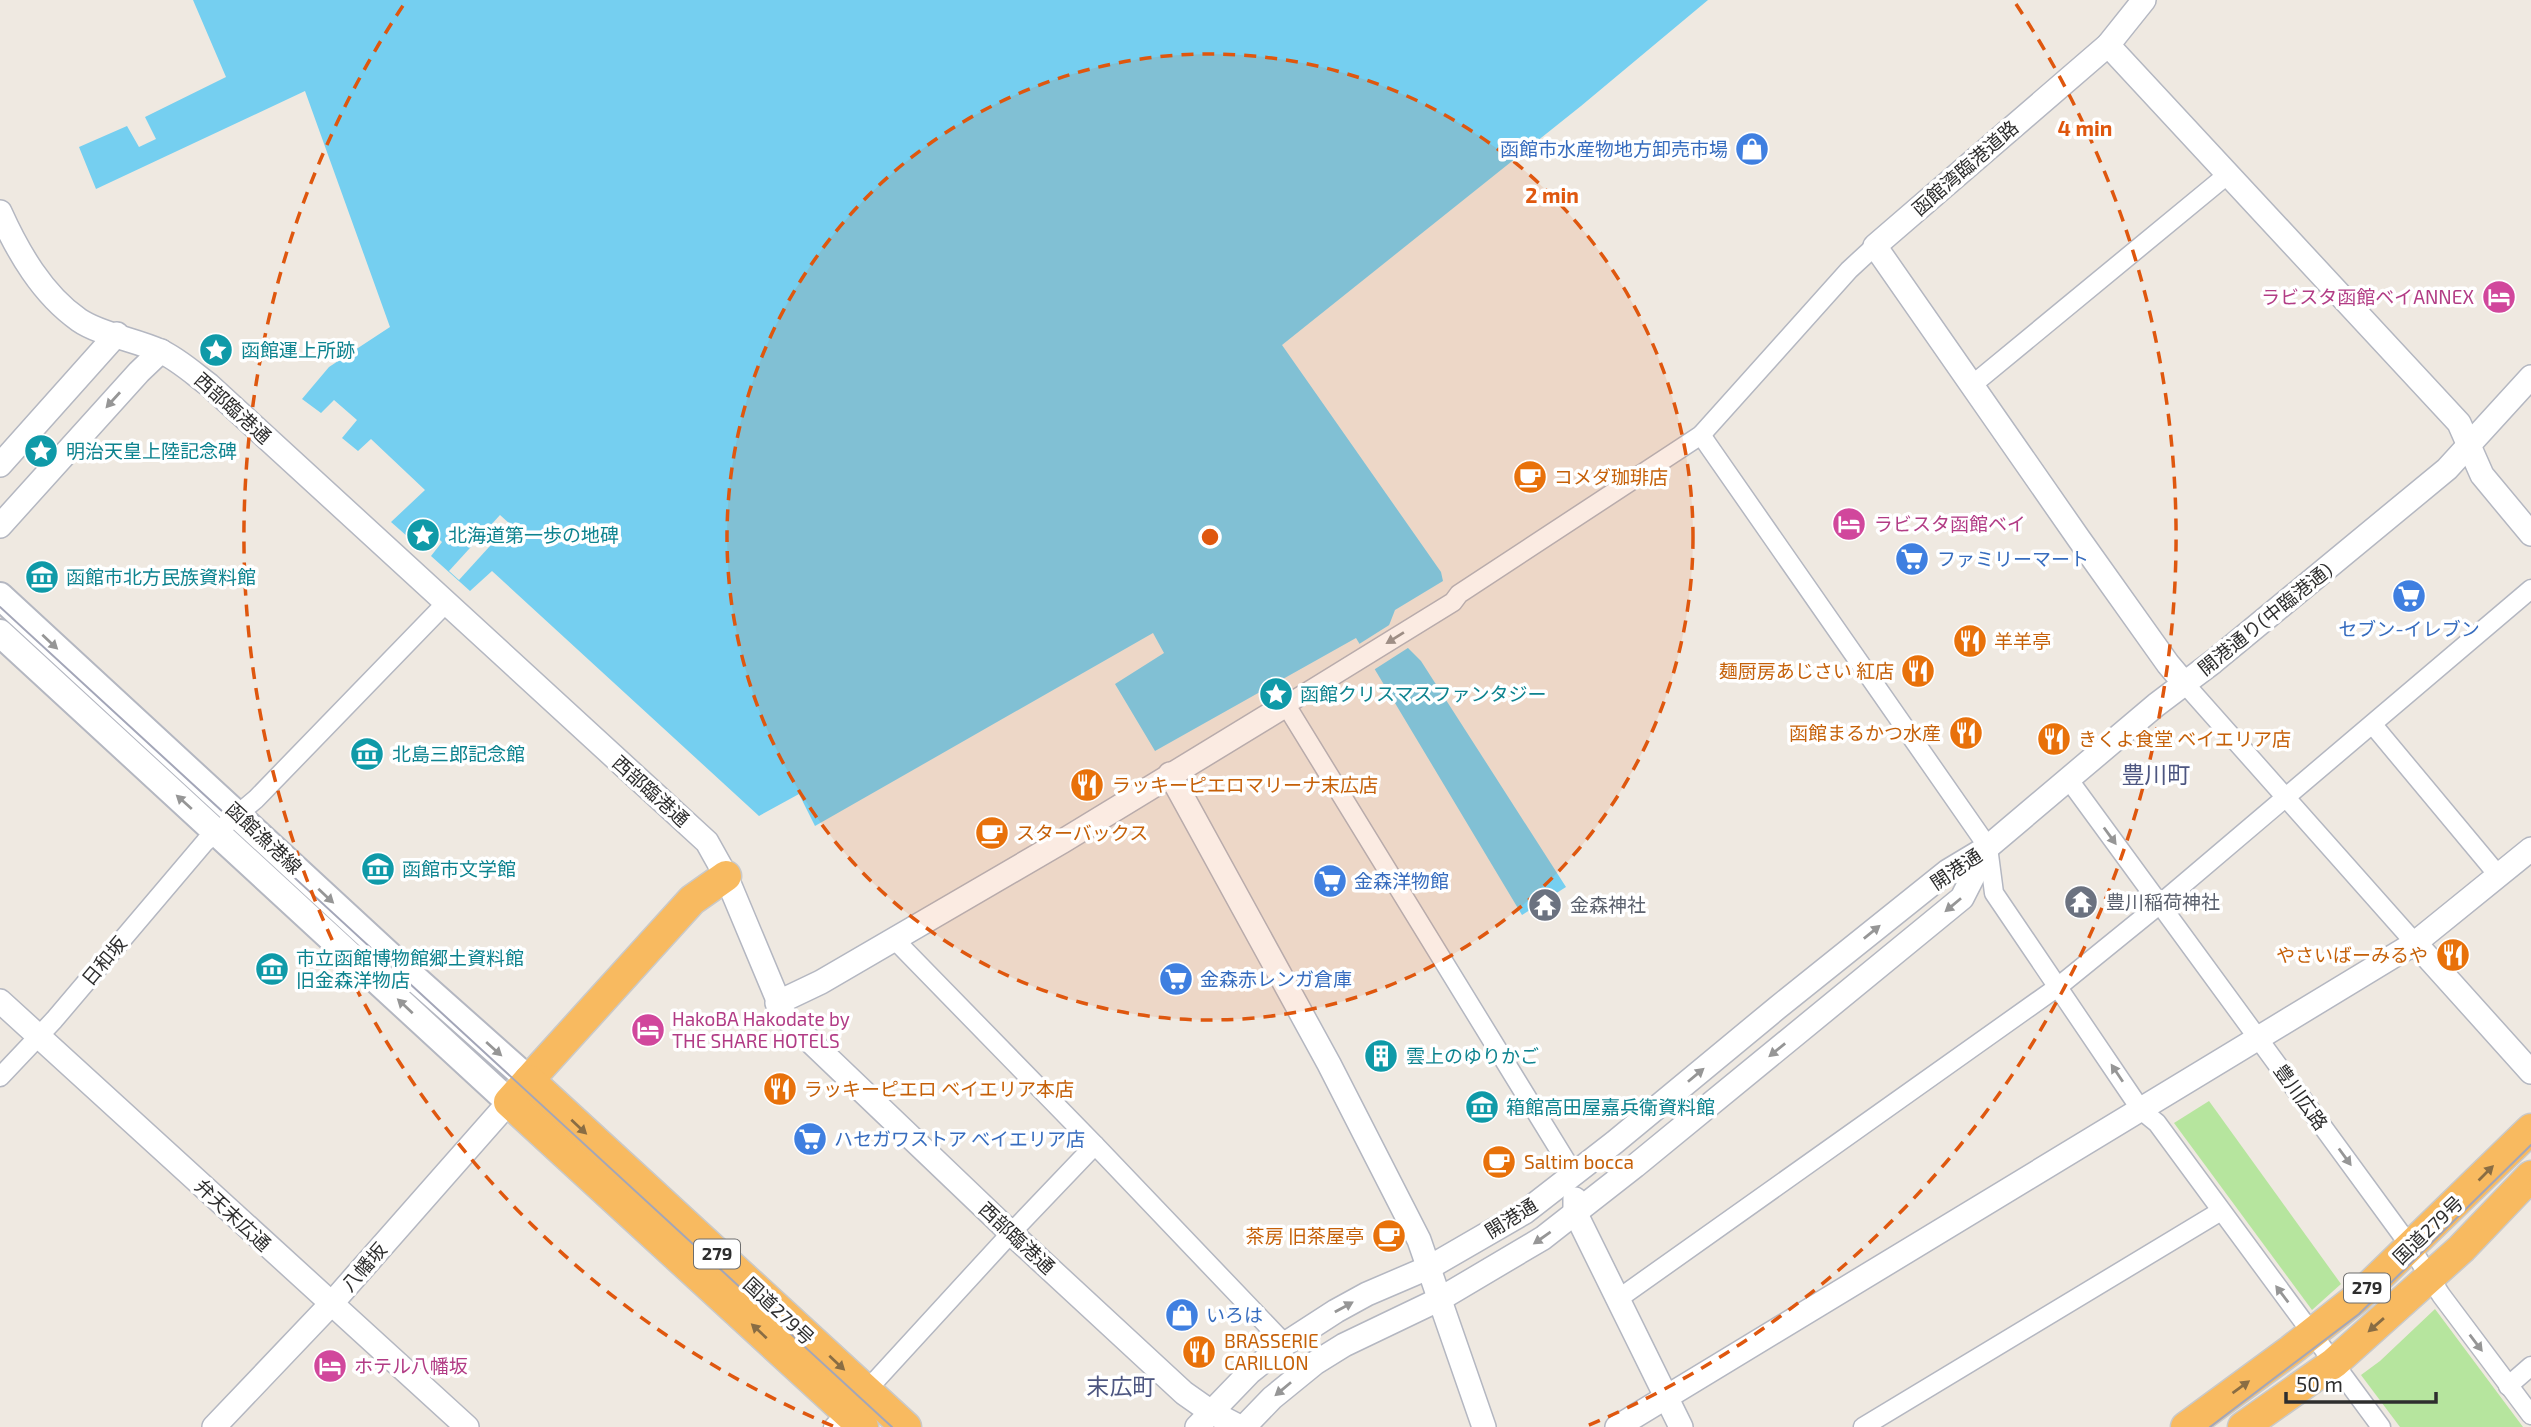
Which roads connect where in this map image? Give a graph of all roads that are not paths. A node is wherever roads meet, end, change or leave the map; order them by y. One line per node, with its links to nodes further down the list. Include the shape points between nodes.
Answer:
1 (2144, 0): 2 (street, 函館湾臨港道路)
2 (2108, 45): 3 (street); 5 (street, 函館湾臨港道路)
3 (2227, 175): 9 (street); 11 (street, via 2459,423)
4 (0, 212): 6 (street, 西部臨港通, via 33,274 56,298 79,320)
5 (1875, 246): 9 (street); 10 (street)
6 (117, 334): 7 (street, 西部臨港通); 12 (street)
7 (161, 351): 13 (street, one-way to 13); 17 (street, 西部臨港通, via 209,385)
8 (2531, 377): 11 (street, 開港通り(中臨港通))
9 (1971, 386): 19 (street)
10 (1701, 435): 20 (street, one-way to 20); 27 (street)
11 (2469, 448): 14 (street, via 2482,474); 19 (street, 開港通り(中臨港通))
12 (0, 465)
13 (0, 526)
14 (2531, 534)
15 (2531, 589): 21 (street)
16 (0, 596): 25 (main road, 函館漁港線, one-way to 25)
17 (447, 602): 25 (street, 日和坂); 29 (street, 西部臨港通, via 707,842)
18 (0, 633): 26 (main road, 函館漁港線, one-way to 18)
19 (2185, 684): 23 (street, 開港通り(中臨港通)); 24 (street)
20 (1286, 705): 22 (street); 46 (street)
21 (2373, 724): 24 (street); 30 (street)
22 (1170, 774): 32 (street); 52 (street, via 1329,1064)
23 (2070, 780): 27 (street, 開港通り(中臨港通)); 31 (street, 豊川広路, one-way to 31)
24 (2285, 798): 31 (street); 33 (street)
25 (239, 814): 26 (street, 日和坂); 41 (main road, 函館漁港線, one-way to 41)
26 (211, 837): 37 (street, 日和坂); 42 (main road, 函館漁港線, one-way to 26)
27 (1988, 847): 34 (street, via 1994,893); 46 (street, 開港通, one-way to 27, via 1937,880); 49 (street, 開港通, one-way to 49, via 1962,898)
28 (2531, 849): 30 (street)
29 (726, 876): 36 (street, 西部臨港通); 41 (highway, via 692,900)
30 (2498, 876): 33 (street)
31 (2160, 904): 34 (street); 38 (street, 豊川広路)
32 (894, 939): 36 (street); 45 (street)
33 (2415, 943): 38 (street); 39 (street)
34 (2059, 986): 43 (street, one-way to 34); 55 (street)
35 (0, 1001): 37 (street, 弁天末広通)
36 (777, 1003): 50 (street, 西部臨港通, via 800,1033)
37 (39, 1036): 40 (street, 日和坂); 56 (street, 弁天末広通)
38 (2259, 1039): 43 (street); 51 (street, 豊川広路, one-way to 51)
39 (2531, 1072)
40 (0, 1077)
41 (529, 1080): 42 (highway); 63 (highway, 国道279号 / 279, one-way to 63)
42 (509, 1102): 56 (street, 八幡坂); 63 (highway, 国道279号 / 279, one-way to 42)
43 (2141, 1110): 48 (street, via 2157,1123); 62 (street)
44 (2531, 1129): 51 (highway, 国道279号 / 279, one-way to 44)
45 (1095, 1145): 50 (street); 58 (street)
46 (1574, 1174): 49 (street); 52 (street, 開港通, via 1525,1212)
47 (2531, 1176): 53 (highway, 国道279号 / 279)
48 (2221, 1211): 57 (street, one-way to 48); 73 (street)
49 (1575, 1212): 54 (street, 開港通, one-way to 54, via 1544,1238); 55 (street)
50 (1011, 1233): 63 (street); 65 (street, 西部臨港通, via 1184,1393)
51 (2410, 1246): 53 (street, 豊川広路); 57 (highway, 国道279号 / 279)
52 (1430, 1266): 54 (street); 58 (street, 開港通, one-way to 52, via 1367,1294)
53 (2430, 1278): 59 (highway, 国道279号 / 279, one-way to 59); 61 (street, 豊川広路, one-way to 61)
54 (1440, 1299): 69 (street, 開港通, one-way to 69, via 1315,1363); 70 (street)
55 (1618, 1299): 62 (street)
56 (332, 1303): 66 (street, 八幡坂); 67 (street, 弁天末広通)
57 (2312, 1334): 59 (street); 74 (highway, 国道279号 / 279, one-way to 57)
58 (1284, 1343): 65 (street, 開港通)
59 (2334, 1363): 75 (highway, 国道279号 / 279); 76 (street)
60 (2531, 1366): 61 (street)
61 (2508, 1386): 64 (street, 豊川広路)
62 (1666, 1397): 71 (street); 72 (street)
63 (852, 1414): 68 (highway, 国道279号 / 279)
64 (2531, 1415)
65 (1204, 1419): 69 (street, 西部臨港通)
66 (214, 1427)
67 (467, 1427)
68 (906, 1427)
69 (1242, 1427)
70 (1484, 1427)
71 (1617, 1427)
72 (1681, 1427)
73 (1863, 1427)
74 (2186, 1427)
75 (2243, 1427)
76 (2381, 1427)

